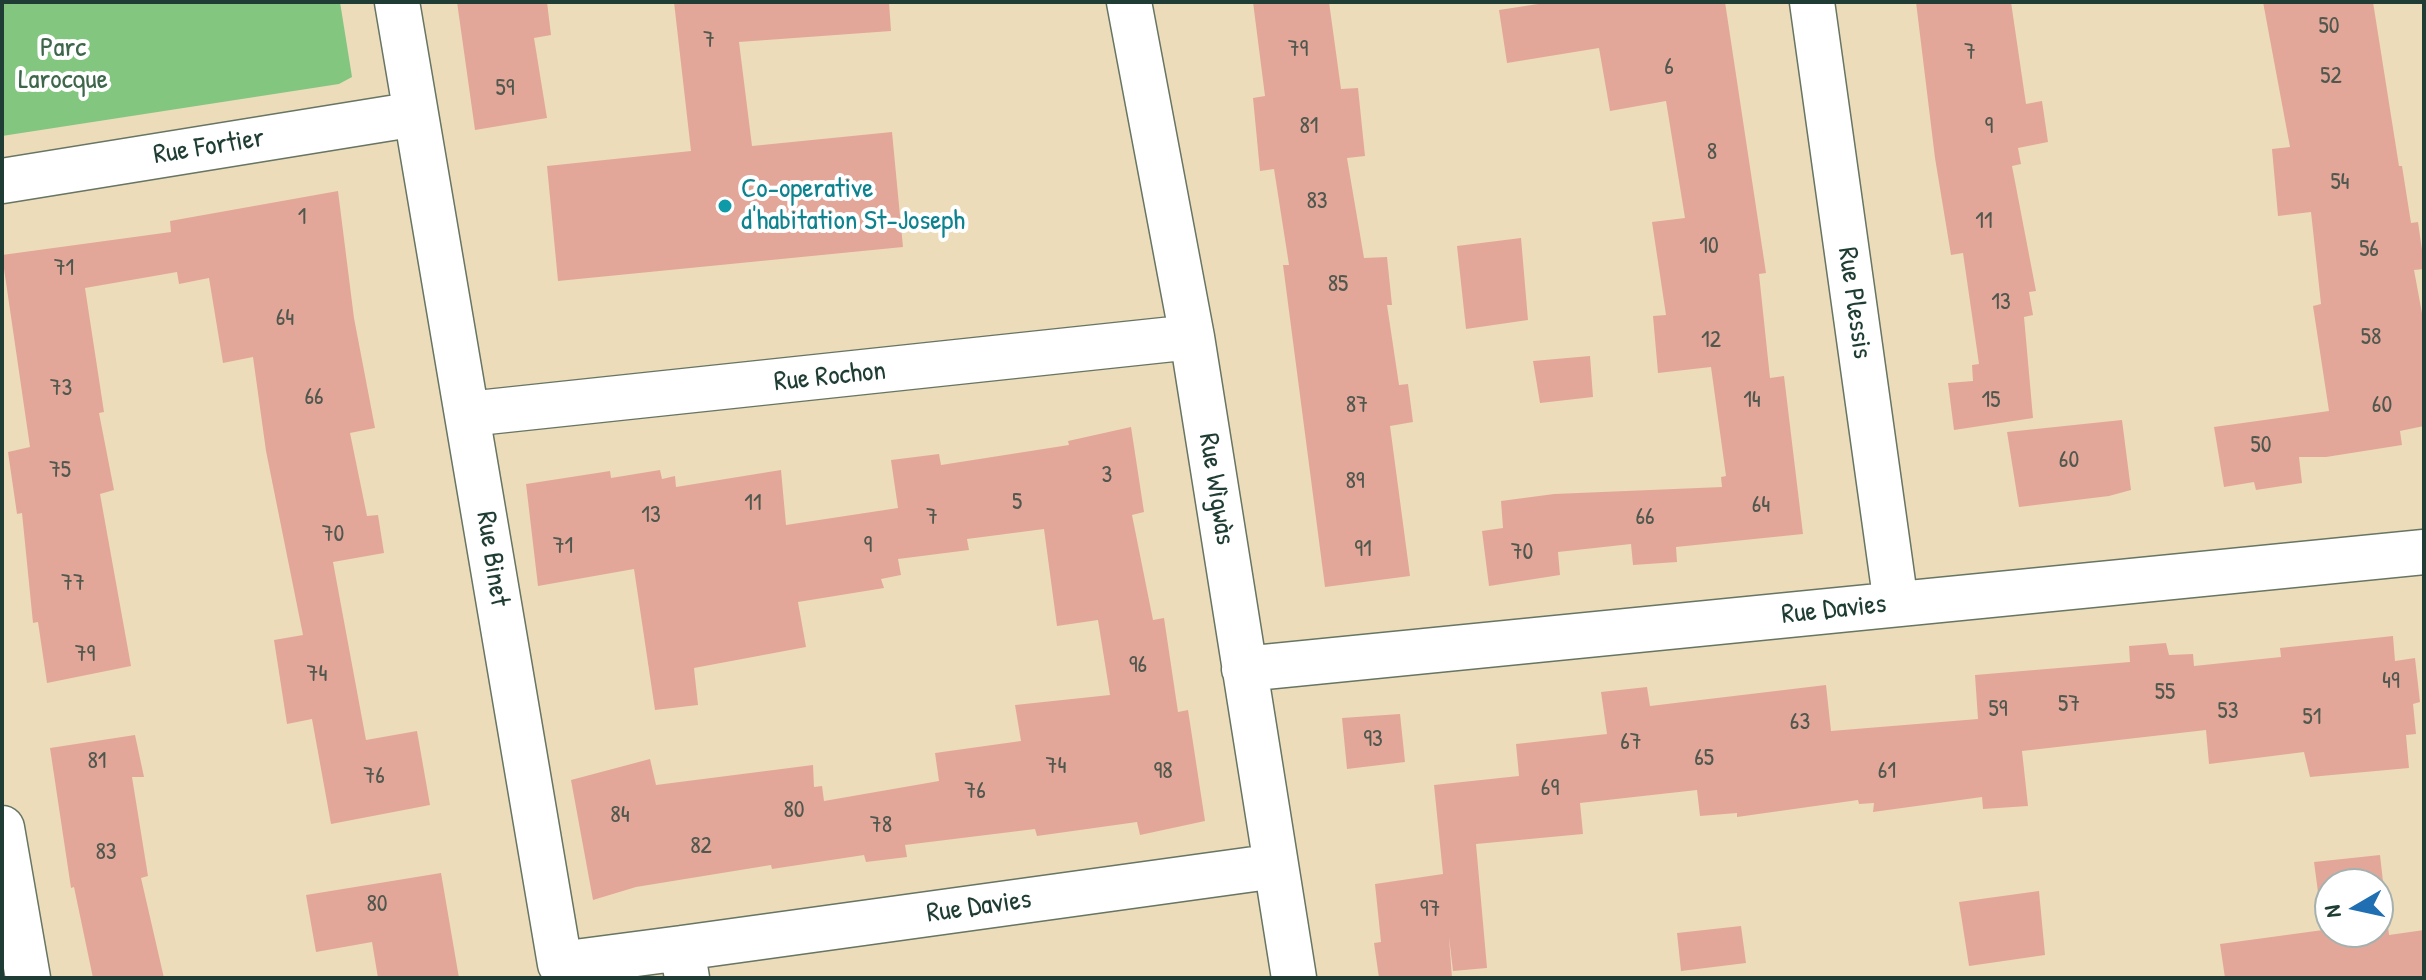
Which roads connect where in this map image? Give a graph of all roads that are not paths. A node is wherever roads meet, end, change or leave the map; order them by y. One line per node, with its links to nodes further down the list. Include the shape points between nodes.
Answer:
1 (397, 2): 4 (street, Rue Binet)
2 (1129, 2): 6 (street, Rue Wìgwàs)
3 (1812, 2): 9 (street, Rue Plessis)
4 (416, 114): 5 (street, Rue Fortier); 7 (street, Rue Binet)
5 (2, 181)
6 (1192, 337): 7 (street, Rue Rochon); 10 (street, Rue Wìgwàs)
7 (468, 414): 13 (street, Rue Binet, via 560,964)
8 (2424, 552): 9 (street, Rue Davies)
9 (1896, 604): 10 (street, Rue Davies)
10 (1244, 669): 12 (street, Rue Wìgwàs)
11 (2, 828): 14 (street)
12 (1276, 866): 13 (street, Rue Davies); 15 (street, Rue Wìgwàs)
13 (685, 963)
14 (28, 978)
15 (1294, 978)

